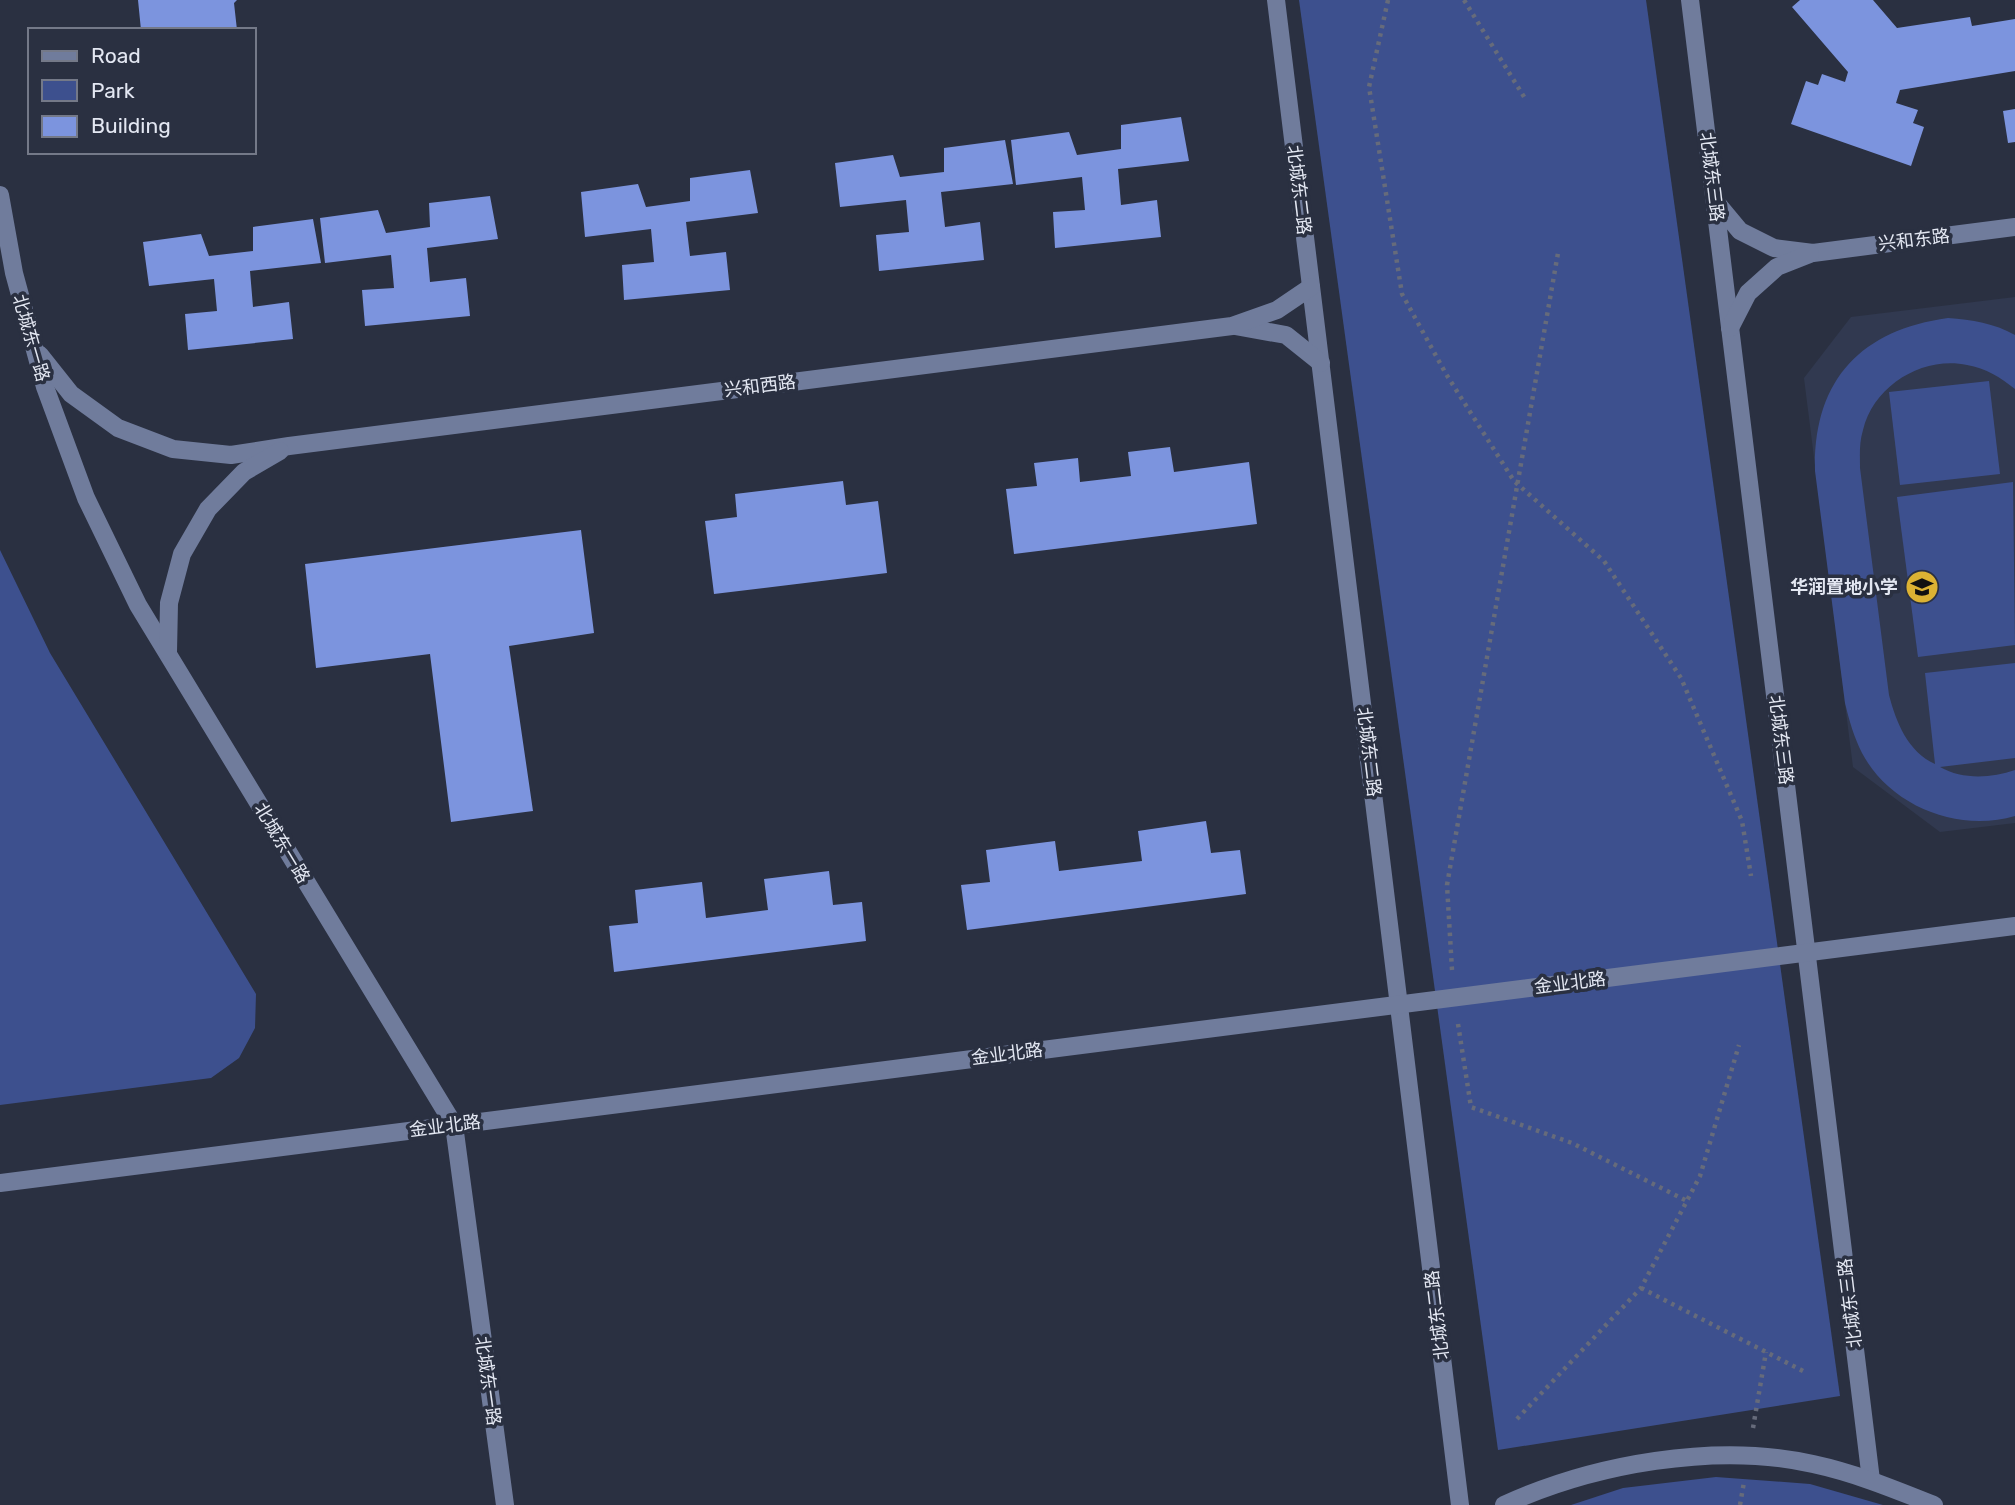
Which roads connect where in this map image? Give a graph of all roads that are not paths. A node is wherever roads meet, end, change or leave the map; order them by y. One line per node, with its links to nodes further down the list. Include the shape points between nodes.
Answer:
1 (1276, 0): 7 (street, 北城东二路)
2 (1690, 0): 4 (street, 北城东三路)
3 (0, 195): 10 (street, 北城东一路, via 13,273)
4 (1715, 201): 6 (street, via 1740,230 1763,243); 9 (street, 北城东三路)
5 (2015, 227): 6 (street, 兴和东路)
6 (1813, 253): 9 (street, via 1777,267 1748,293)
7 (1311, 287): 8 (street, via 1277,310); 11 (street, 北城东二路)
8 (1231, 326): 11 (street, via 1286,335); 12 (street, 兴和西路)
9 (1730, 328): 15 (street, 北城东三路)
10 (34, 349): 12 (street, 兴和西路, via 71,394 118,428 173,449 231,455); 13 (street, 北城东一路, via 86,498)
11 (1321, 363): 16 (street, 北城东二路)
12 (289, 446): 13 (street, via 244,472 208,509 182,554 169,603)
13 (167, 654): 17 (street, 北城东一路)
14 (2015, 926): 15 (street, 金业北路)
15 (1807, 952): 16 (street, 金业北路); 19 (street, 北城东三路)
16 (1400, 1004): 17 (street, 金业北路); 21 (street, 北城东二路)
17 (454, 1125): 18 (street, 金业北路); 20 (street, 北城东一路)
18 (0, 1183)
19 (1871, 1480): 22 (street, via 1811,1463 1749,1456 1675,1458 1601,1470); 23 (street)
20 (505, 1505)
21 (1460, 1505)
22 (1504, 1505)
23 (1934, 1505)

